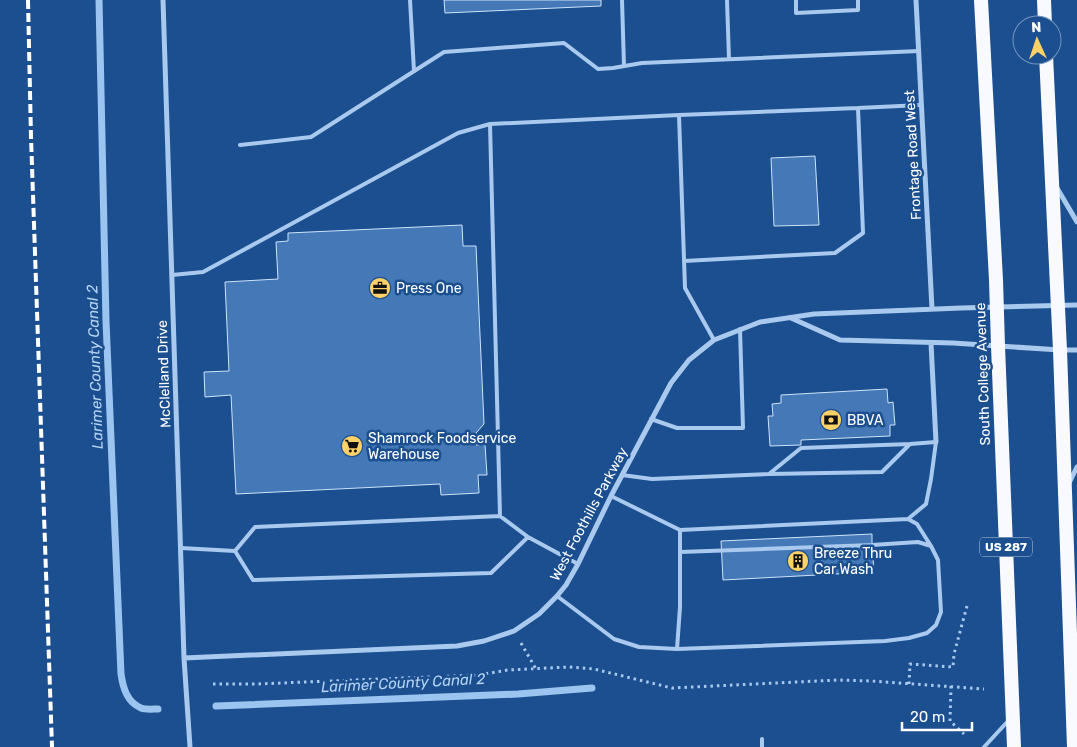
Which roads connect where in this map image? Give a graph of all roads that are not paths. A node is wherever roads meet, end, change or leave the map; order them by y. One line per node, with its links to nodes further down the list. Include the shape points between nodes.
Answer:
1 (163, 0): 24 (street, McClelland Drive)
2 (410, 0): 15 (lane)
3 (622, 0): 14 (lane)
4 (727, 0): 12 (lane)
5 (796, 0): 6 (lane, via 796,13 858,10)
6 (858, 0)
7 (916, 0): 11 (street, Frontage Road West)
8 (981, 0): 27 (highway, South College Avenue / US 287)
9 (1044, 0): 10 (highway)
10 (1045, 15)
11 (919, 51): 12 (lane); 16 (street, Frontage Road West)
12 (729, 59): 14 (lane)
13 (1046, 65): 21 (highway)
14 (624, 66): 15 (lane, via 598,69 564,44 444,52)
15 (414, 71): 20 (lane, via 311,137)
16 (921, 105): 17 (lane); 28 (street, Frontage Road West)
17 (858, 108): 18 (lane); 23 (lane, via 864,233 834,253)
18 (679, 115): 19 (lane); 23 (lane)
19 (490, 124): 24 (lane, via 458,133 203,272); 44 (lane)
20 (240, 145)
21 (1052, 180): 22 (street); 25 (highway)
22 (1077, 222)
23 (684, 261): 31 (lane, via 684,288)
24 (172, 275): 49 (street, McClelland Drive)
25 (1058, 305): 26 (street, West Foothills Parkway); 27 (street, West Foothills Parkway); 34 (highway)
26 (1077, 305)
27 (997, 307): 28 (street, West Foothills Parkway); 33 (highway, South College Avenue / US 287)
28 (932, 309): 29 (street, West Foothills Parkway, via 814,314)
29 (791, 318): 30 (street, West Foothills Parkway, via 760,322); 32 (street, via 840,340)
30 (740, 329): 31 (street, West Foothills Parkway); 36 (lane, via 743,428 677,428)
31 (714, 340): 36 (street, West Foothills Parkway, via 690,360 671,383)
32 (931, 343): 33 (street); 37 (street)
33 (998, 346): 34 (street); 56 (highway, South College Avenue / US 287)
34 (1060, 350): 35 (street); 42 (highway)
35 (1077, 350)
36 (651, 419): 41 (street, West Foothills Parkway)
37 (936, 442): 38 (lane); 45 (lane, via 926,504)
38 (910, 444): 40 (lane, via 801,448); 40 (lane, via 882,472)
39 (1077, 467): 42 (street)
40 (769, 474): 41 (lane, via 652,479)
41 (622, 475): 43 (street, West Foothills Parkway)
42 (1065, 490): 62 (highway)
43 (611, 496): 46 (lane); 52 (street, West Foothills Parkway)
44 (500, 516): 47 (lane); 50 (lane, via 255,527)
45 (908, 519): 46 (lane); 48 (lane, via 917,524)
46 (680, 530): 51 (lane)
47 (528, 537): 50 (lane, via 491,573 253,580); 52 (lane)
48 (932, 546): 51 (lane, via 918,542); 54 (lane, via 938,560 941,612 936,625 927,633 885,641)
49 (181, 548): 50 (lane); 55 (street, McClelland Drive)
50 (235, 551)
51 (680, 552): 54 (lane)
52 (578, 564): 53 (street, West Foothills Parkway)
53 (557, 596): 54 (lane, via 614,639 639,646); 55 (street, West Foothills Parkway, via 539,614 514,631 457,646)
54 (677, 649)
55 (184, 658): 58 (street, McClelland Drive)
56 (1012, 717): 60 (lane); 61 (highway, South College Avenue / US 287)
57 (762, 739): 59 (lane)
58 (190, 747)
59 (762, 747)
60 (984, 747)
61 (1014, 747)
62 (1074, 747)

